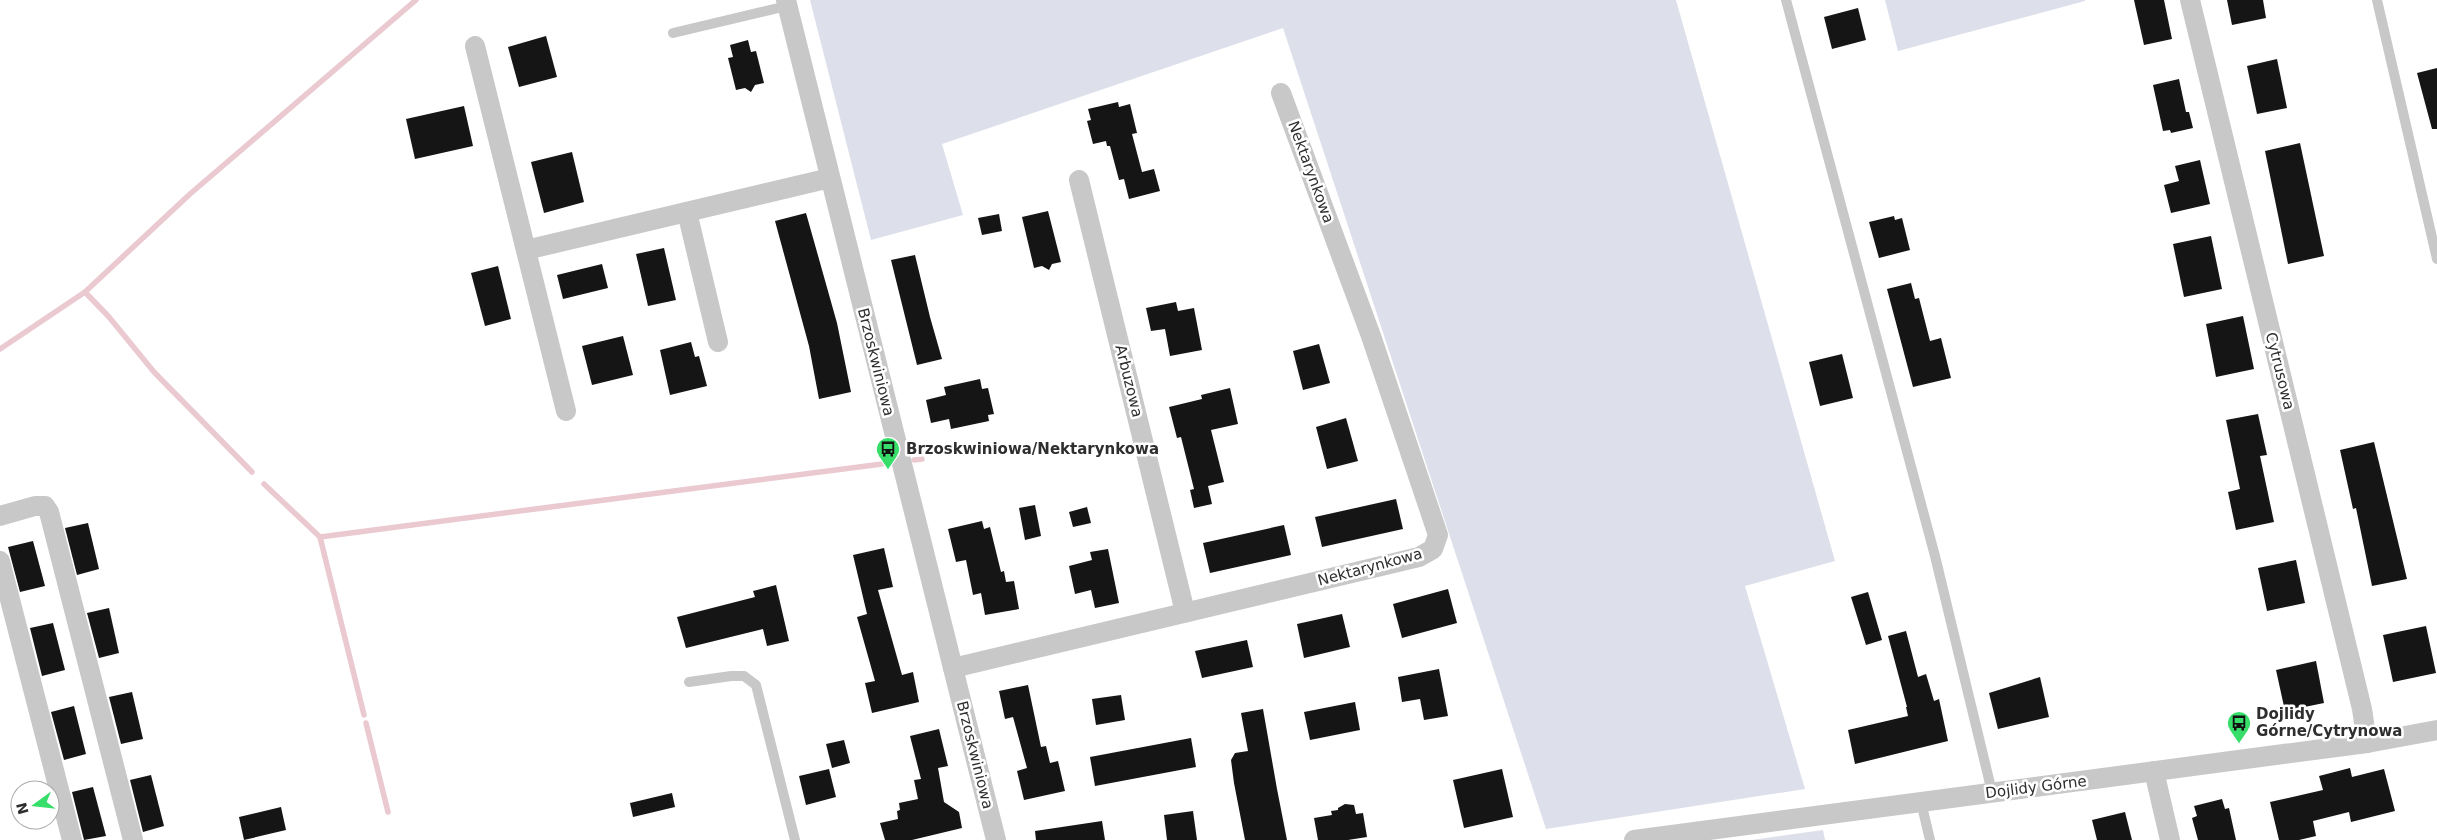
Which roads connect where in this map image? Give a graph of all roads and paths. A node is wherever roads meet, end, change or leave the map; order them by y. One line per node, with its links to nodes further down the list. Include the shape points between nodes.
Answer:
1 (1786, 0): 23 (lane, via 1935,556)
2 (2190, 0): 21 (street, Cytrusowa, via 2362,709)
3 (2376, 0): 12 (lane)
4 (786, 3): 5 (lane); 8 (street, Brzoskwiniowa)
5 (673, 33)
6 (475, 46): 11 (street)
7 (1281, 93): 17 (street, Nektarynkowa, via 1371,336 1438,535 1433,549 1419,556)
8 (830, 178): 10 (street); 18 (street, Brzoskwiniowa)
9 (1079, 180): 17 (street, Arbuzowa)
10 (687, 212): 11 (street); 13 (street)
11 (526, 250): 14 (street)
12 (2437, 259)
13 (718, 342)
14 (566, 411)
15 (0, 516): 26 (street, via 34,506 45,506 50,512)
16 (0, 561): 25 (street)
17 (1186, 612): 18 (street, Nektarynkowa)
18 (953, 668): 28 (street, Brzoskwiniowa)
19 (689, 682): 27 (lane, via 744,676 756,685)
20 (2437, 730): 21 (street, Dojlidy Górne)
21 (2367, 743): 22 (street, Dojlidy Górne)
22 (2154, 771): 23 (street, Dojlidy Górne); 31 (street)
23 (1992, 792): 24 (street, Dojlidy Górne)
24 (1921, 802): 29 (street, Dojlidy Górne); 30 (lane)
25 (72, 840)
26 (133, 840)
27 (795, 840)
28 (996, 840)
29 (1634, 840)
30 (1930, 840)
31 (2170, 840)

